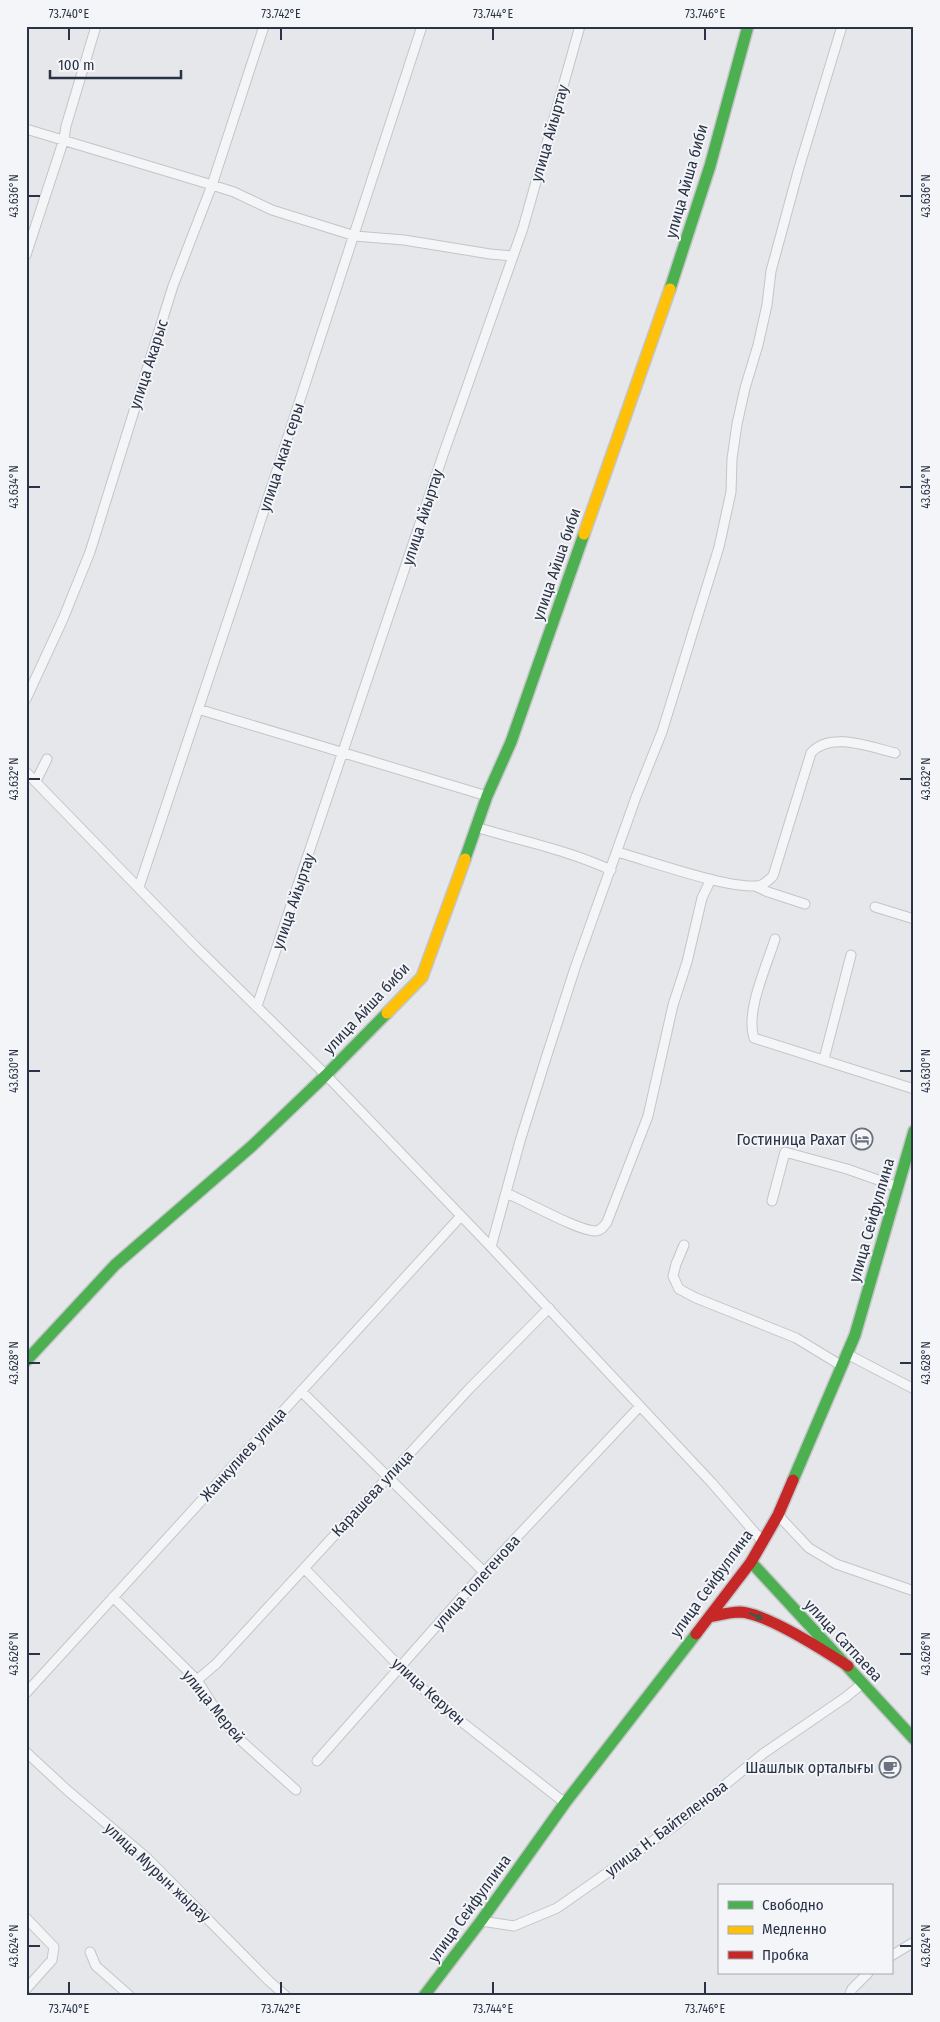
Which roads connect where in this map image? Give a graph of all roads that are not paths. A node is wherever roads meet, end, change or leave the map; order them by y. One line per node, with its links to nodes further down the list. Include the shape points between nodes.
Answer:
1 (96, 26): 8 (street)
2 (264, 26): 9 (street, улица Акарыс)
3 (422, 26): 10 (street, улица Акан серы)
4 (580, 26): 12 (street, улица Айыртау, via 523,228)
5 (748, 26): 20 (street, улица Айша биби, via 710,166 673,281 511,742)
6 (842, 26): 22 (street, via 771,271 767,305 737,424 731,492 719,546 662,732)
7 (26, 128): 8 (street)
8 (64, 139): 9 (street); 11 (street)
9 (212, 185): 10 (street, via 272,210); 13 (street, улица Акарыс, via 170,296 90,552)
10 (354, 236): 12 (street); 14 (street, улица Акан серы)
11 (26, 255)
12 (512, 256): 15 (street, улица Айыртау)
13 (26, 699)
14 (198, 709): 15 (street); 26 (street, улица Акан серы)
15 (344, 752): 20 (street); 32 (street, улица Айыртау)
16 (895, 753): 25 (street, via 841,742 817,746 810,753 773,876 768,882)
17 (47, 758): 19 (street)
18 (26, 772): 19 (street)
19 (36, 781): 26 (street)
20 (487, 796): 21 (street, улица Айша биби)
21 (476, 827): 23 (street, via 557,849); 34 (street, улица Айша биби, via 422,977)
22 (617, 852): 23 (street); 24 (street)
23 (611, 870): 39 (street, via 575,968)
24 (711, 879): 25 (street); 39 (street, via 702,898 673,1006 648,1116 607,1222 597,1231 583,1229)
25 (755, 886): 27 (street)
26 (139, 887): 32 (street)
27 (805, 904)
28 (875, 907): 29 (street)
29 (914, 919)
30 (775, 939): 33 (street, via 755,1003 751,1030 754,1038)
31 (851, 955): 33 (street)
32 (257, 1006): 34 (street)
33 (824, 1059): 35 (street)
34 (326, 1075): 41 (street); 46 (street, улица Айша биби, via 252,1146 115,1265)
35 (914, 1088)
36 (914, 1131): 37 (street, улица Сейфуллина)
37 (910, 1155): 38 (street, улица Сейфуллина)
38 (898, 1187): 40 (street, via 785,1152); 45 (street, улица Сейфуллина)
39 (506, 1193): 43 (street)
40 (772, 1201)
41 (460, 1216): 43 (street); 49 (street, Жанкулиев улица)
42 (684, 1245): 47 (street, via 673,1276 679,1289 796,1338)
43 (491, 1247): 44 (street)
44 (549, 1308): 50 (street); 51 (street, Карашева улица)
45 (847, 1354): 47 (street, улица Сейфуллина); 48 (street)
46 (26, 1361)
47 (842, 1366): 52 (street, улица Сейфуллина)
48 (914, 1389)
49 (301, 1391): 51 (street); 58 (street, Жанкулиев улица)
50 (640, 1406): 53 (street); 56 (street, улица Толегенова)
51 (387, 1478): 55 (street, Карашева улица); 56 (street)
52 (778, 1515): 53 (street, улица Сейфуллина); 57 (street, via 809,1548 836,1564)
53 (763, 1542): 54 (street, улица Сейфуллина)
54 (751, 1562): 59 (street, улица Сейфуллина); 60 (street, улица Сатпаева)
55 (304, 1568): 61 (street, улица Керуен); 62 (street, Карашева улица, via 216,1664)
56 (484, 1572): 61 (street, улица Толегенова)
57 (914, 1591)
58 (114, 1597): 62 (street, улица Мерей); 64 (street, Жанкулиев улица)
59 (709, 1617): 60 (street, one-way to 60, via 739,1612 754,1614 816,1645); 69 (street, улица Сейфуллина)
60 (848, 1666): 63 (street, улица Сатпаева)
61 (400, 1667): 67 (street, улица Толегенова); 69 (street, улица Керуен, via 439,1704)
62 (197, 1680): 68 (street, улица Мерей, via 237,1737)
63 (864, 1683): 65 (street, улица Сатпаева); 71 (street, улица Н. Байтеленова, via 764,1753 677,1824 557,1908 514,1926)
64 (26, 1693)
65 (914, 1740)
66 (26, 1752): 78 (street, улица Мурын жырау, via 146,1858)
67 (317, 1761)
68 (296, 1790)
69 (565, 1803): 71 (street, улица Сейфуллина)
70 (26, 1918): 76 (street, via 54,1947 52,1960)
71 (481, 1921): 79 (street, улица Сейфуллина)
72 (914, 1942): 74 (street)
73 (90, 1952): 77 (street, via 96,1966)
74 (892, 1955)
75 (867, 1974): 80 (street)
76 (26, 1989)
77 (130, 1996)
78 (286, 1996)
79 (424, 1996)
80 (849, 1996)

